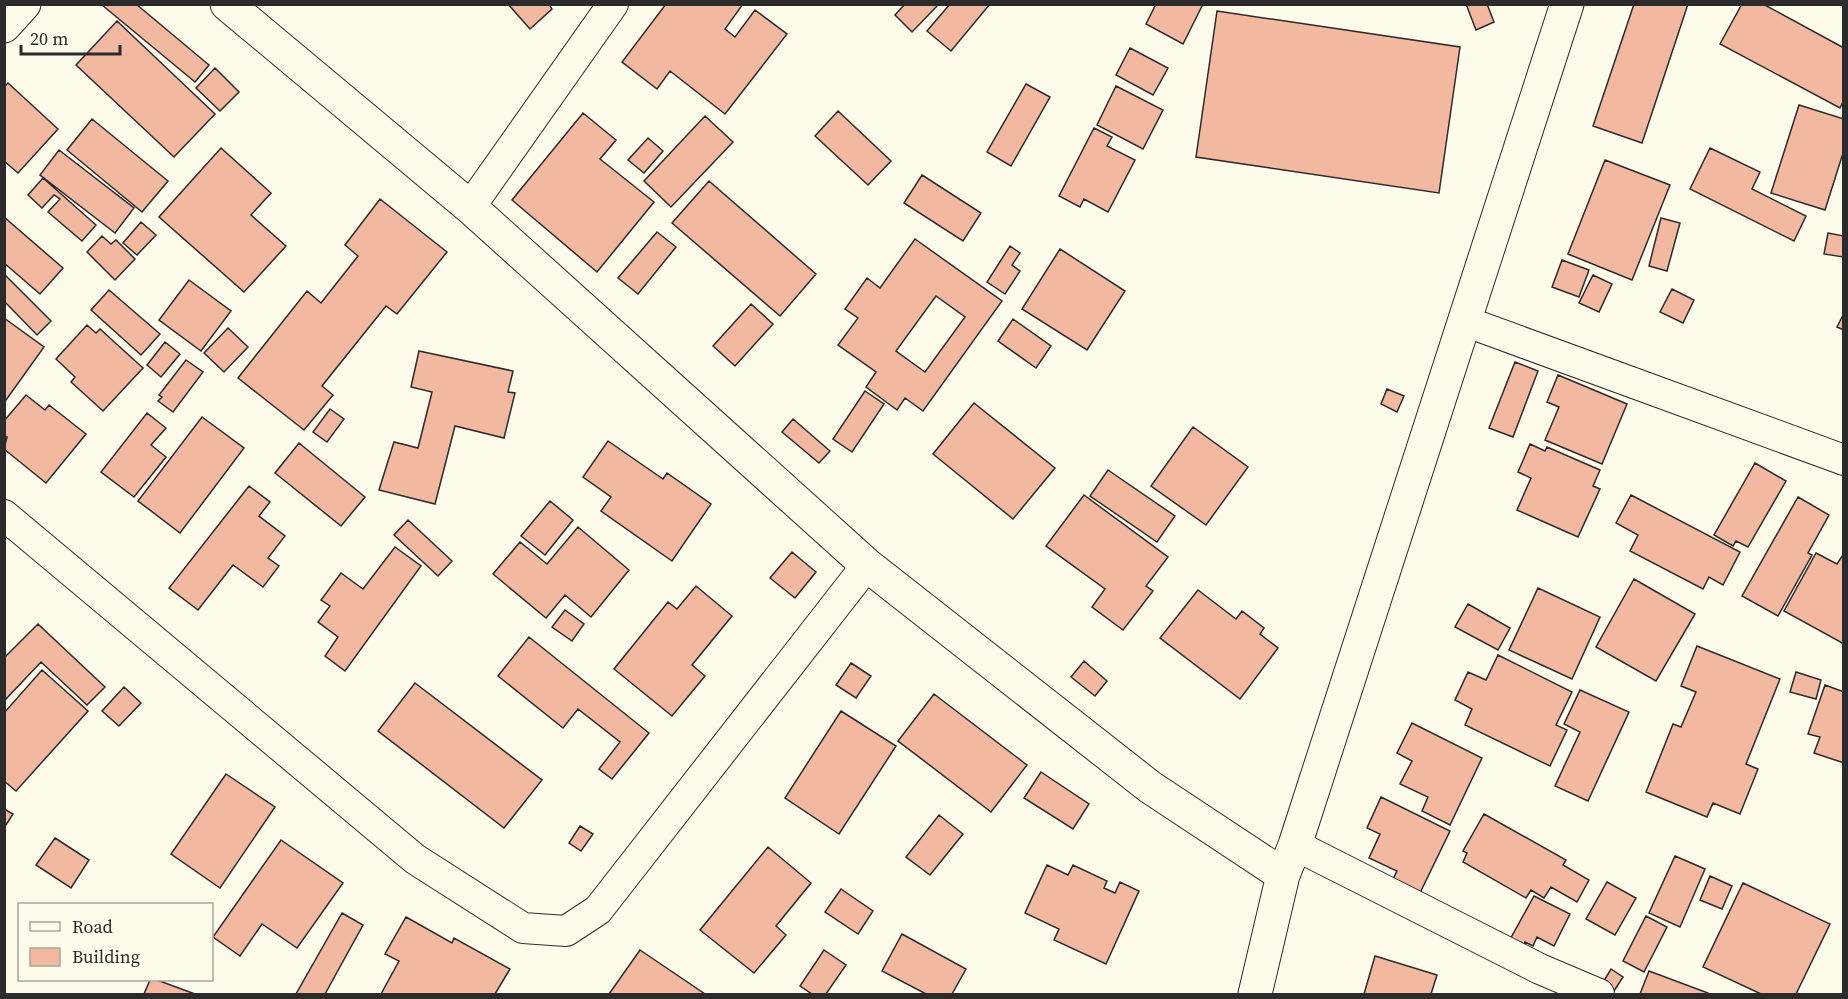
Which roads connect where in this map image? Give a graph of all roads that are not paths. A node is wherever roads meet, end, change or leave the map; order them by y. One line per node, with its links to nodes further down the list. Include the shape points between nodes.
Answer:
1 (24, 4): 5 (street)
2 (227, 4): 6 (street)
3 (613, 4): 6 (street)
4 (1567, 4): 7 (street)
5 (4, 26)
6 (470, 207): 10 (street)
7 (1467, 322): 8 (street); 11 (street)
8 (1844, 460)
9 (4, 515): 10 (street, via 415,859 523,928 566,931 598,910)
10 (867, 566): 12 (street, via 1150,787)
11 (1295, 845): 12 (street); 14 (street, via 1540,969)
12 (1283, 875): 13 (street)
13 (1255, 994)
14 (1599, 994)

